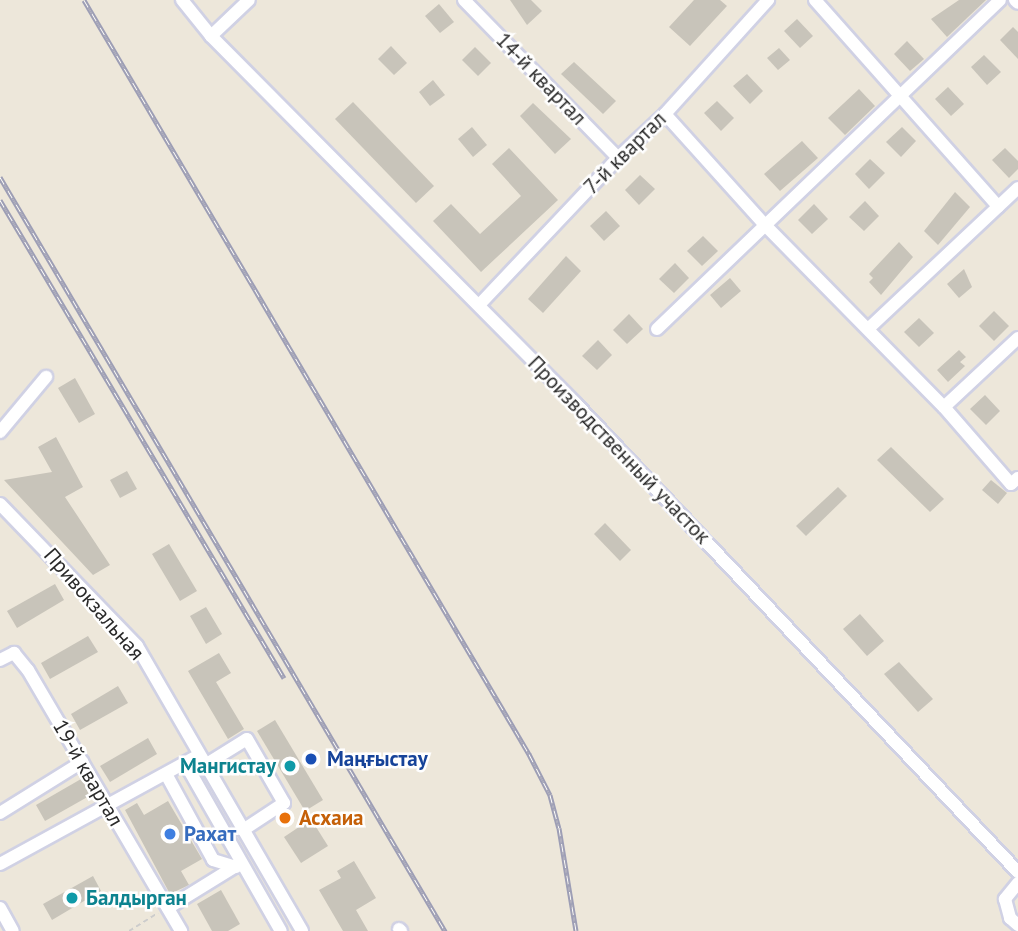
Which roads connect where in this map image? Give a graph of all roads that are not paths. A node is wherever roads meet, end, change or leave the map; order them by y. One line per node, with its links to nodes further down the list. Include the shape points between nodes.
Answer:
1 (182, 0): 7 (street, Производственный участок)
2 (249, 0): 7 (street)
3 (464, 0): 10 (street, 14-й квартал)
4 (768, 0): 9 (street, 7-й квартал)
5 (815, 0): 8 (street)
6 (1000, 0): 8 (street)
7 (211, 36): 14 (street, Производственный участок)
8 (901, 96): 12 (street); 13 (street)
9 (666, 114): 10 (street, 7-й квартал); 13 (street)
10 (618, 158): 14 (street, 7-й квартал)
11 (1018, 188): 12 (street)
12 (998, 206): 16 (street)
13 (763, 223): 15 (street); 16 (street)
14 (480, 304): 34 (street, Производственный участок)
15 (657, 329)
16 (868, 329): 19 (street)
17 (1018, 338): 19 (street)
18 (46, 377): 20 (street)
19 (944, 407): 21 (street)
20 (0, 432)
21 (1014, 481)
22 (0, 505): 24 (street, Привокзальная, via 136,646)
23 (0, 660): 25 (street, 19-й квартал, via 13,653 28,670)
24 (202, 760): 26 (street); 30 (street, Привокзальная); 30 (street, via 247,739 284,803)
25 (82, 762): 28 (street, 19-й квартал); 29 (street)
26 (185, 763): 27 (street); 33 (street, via 235,844)
27 (166, 774): 28 (street); 33 (street, via 213,860)
28 (109, 808): 32 (street); 37 (street, 19-й квартал)
29 (0, 813)
30 (243, 830): 31 (street, Привокзальная)
31 (257, 854): 33 (street); 42 (street, Привокзальная)
32 (0, 864)
33 (238, 865): 37 (street); 41 (street)
34 (1018, 872)
35 (1018, 883): 38 (street, via 1006,899 1010,918)
36 (0, 908): 39 (street)
37 (168, 908): 40 (street, 19-й квартал)
38 (1018, 925)
39 (13, 931)
40 (181, 931)
41 (281, 931)
42 (302, 931)

